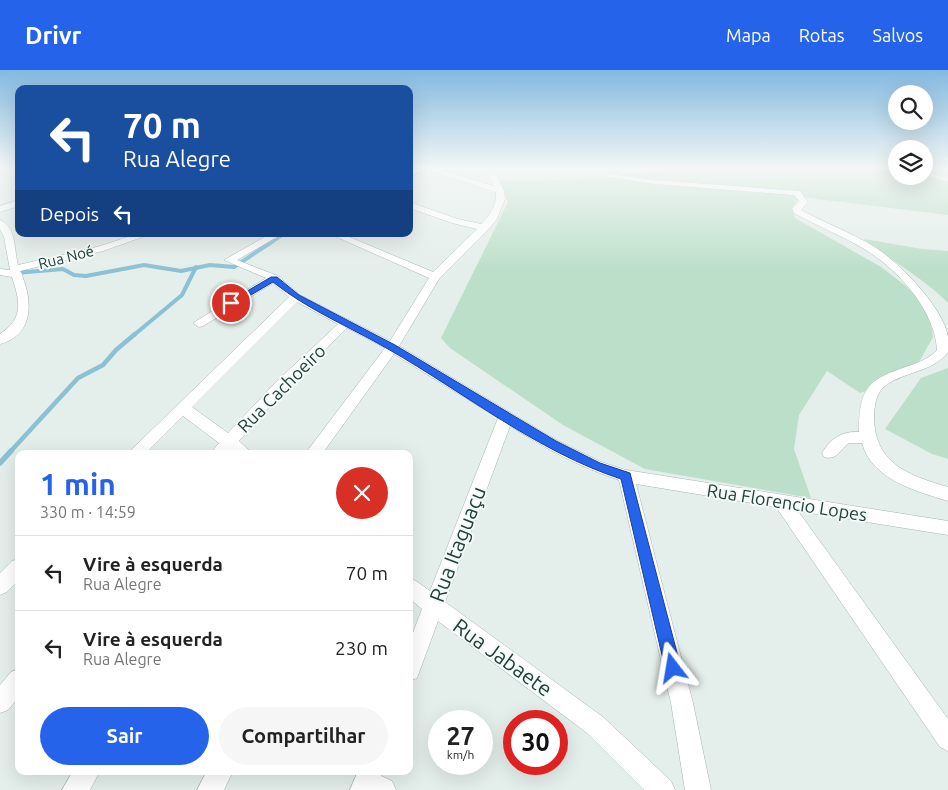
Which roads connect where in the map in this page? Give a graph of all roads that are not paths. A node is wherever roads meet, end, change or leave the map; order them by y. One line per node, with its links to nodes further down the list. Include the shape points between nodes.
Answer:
1 (499, 203): 7 (street)
2 (803, 203): 25 (street, via 796,208 797,211 886,258 933,303 941,317 944,349 936,358 879,383 871,393)
3 (15, 204): 5 (street)
4 (413, 206): 7 (street)
5 (0, 208)
6 (0, 223): 9 (street)
7 (484, 228): 15 (street)
8 (15, 231): 9 (street)
9 (8, 232): 14 (street)
10 (136, 237): 14 (street, Rua Noé)
11 (271, 237): 16 (street, Rua Florencio Lopes, via 229,260)
12 (342, 237): 15 (street)
13 (0, 272): 14 (street)
14 (16, 272): 20 (street, via 25,299 23,316 17,327)
15 (435, 277): 21 (street)
16 (274, 278): 17 (street, Rua Florencio Lopes); 18 (street)
17 (296, 297): 19 (street, Rua Florencio Lopes); 23 (street)
18 (199, 323)
19 (346, 323): 21 (street, Rua Florencio Lopes); 26 (street, Rua Cachoeiro)
20 (2, 339): 22 (street)
21 (392, 347): 24 (street, Rua Florencio Lopes); 30 (street)
22 (0, 352)
23 (183, 408): 26 (street); 27 (street)
24 (506, 417): 32 (street, Rua Florencio Lopes, via 579,459); 39 (street, Rua Itaguaçu)
25 (866, 438): 31 (street, via 850,437 838,441); 33 (street, via 876,456 892,471)
26 (229, 441): 28 (street, Rua Cachoeiro); 29 (street)
27 (139, 450)
28 (221, 450)
29 (240, 450)
30 (316, 450)
31 (830, 453)
32 (626, 476): 34 (street, Rua Florencio Lopes); 49 (street, via 682,703)
33 (948, 494)
34 (782, 502): 35 (street, Rua Florencio Lopes); 43 (street)
35 (948, 528)
36 (15, 571): 37 (street)
37 (0, 586)
38 (413, 590): 39 (street, Rua Jabaete)
39 (433, 606): 40 (street, Rua Itaguaçu); 48 (street, Rua Jabaete, via 595,725)
40 (413, 659)
41 (15, 685): 42 (street)
42 (0, 702)
43 (948, 739)
44 (85, 775): 46 (street)
45 (219, 775): 47 (street)
46 (75, 790)
47 (210, 790)
48 (662, 790)
49 (698, 790)

